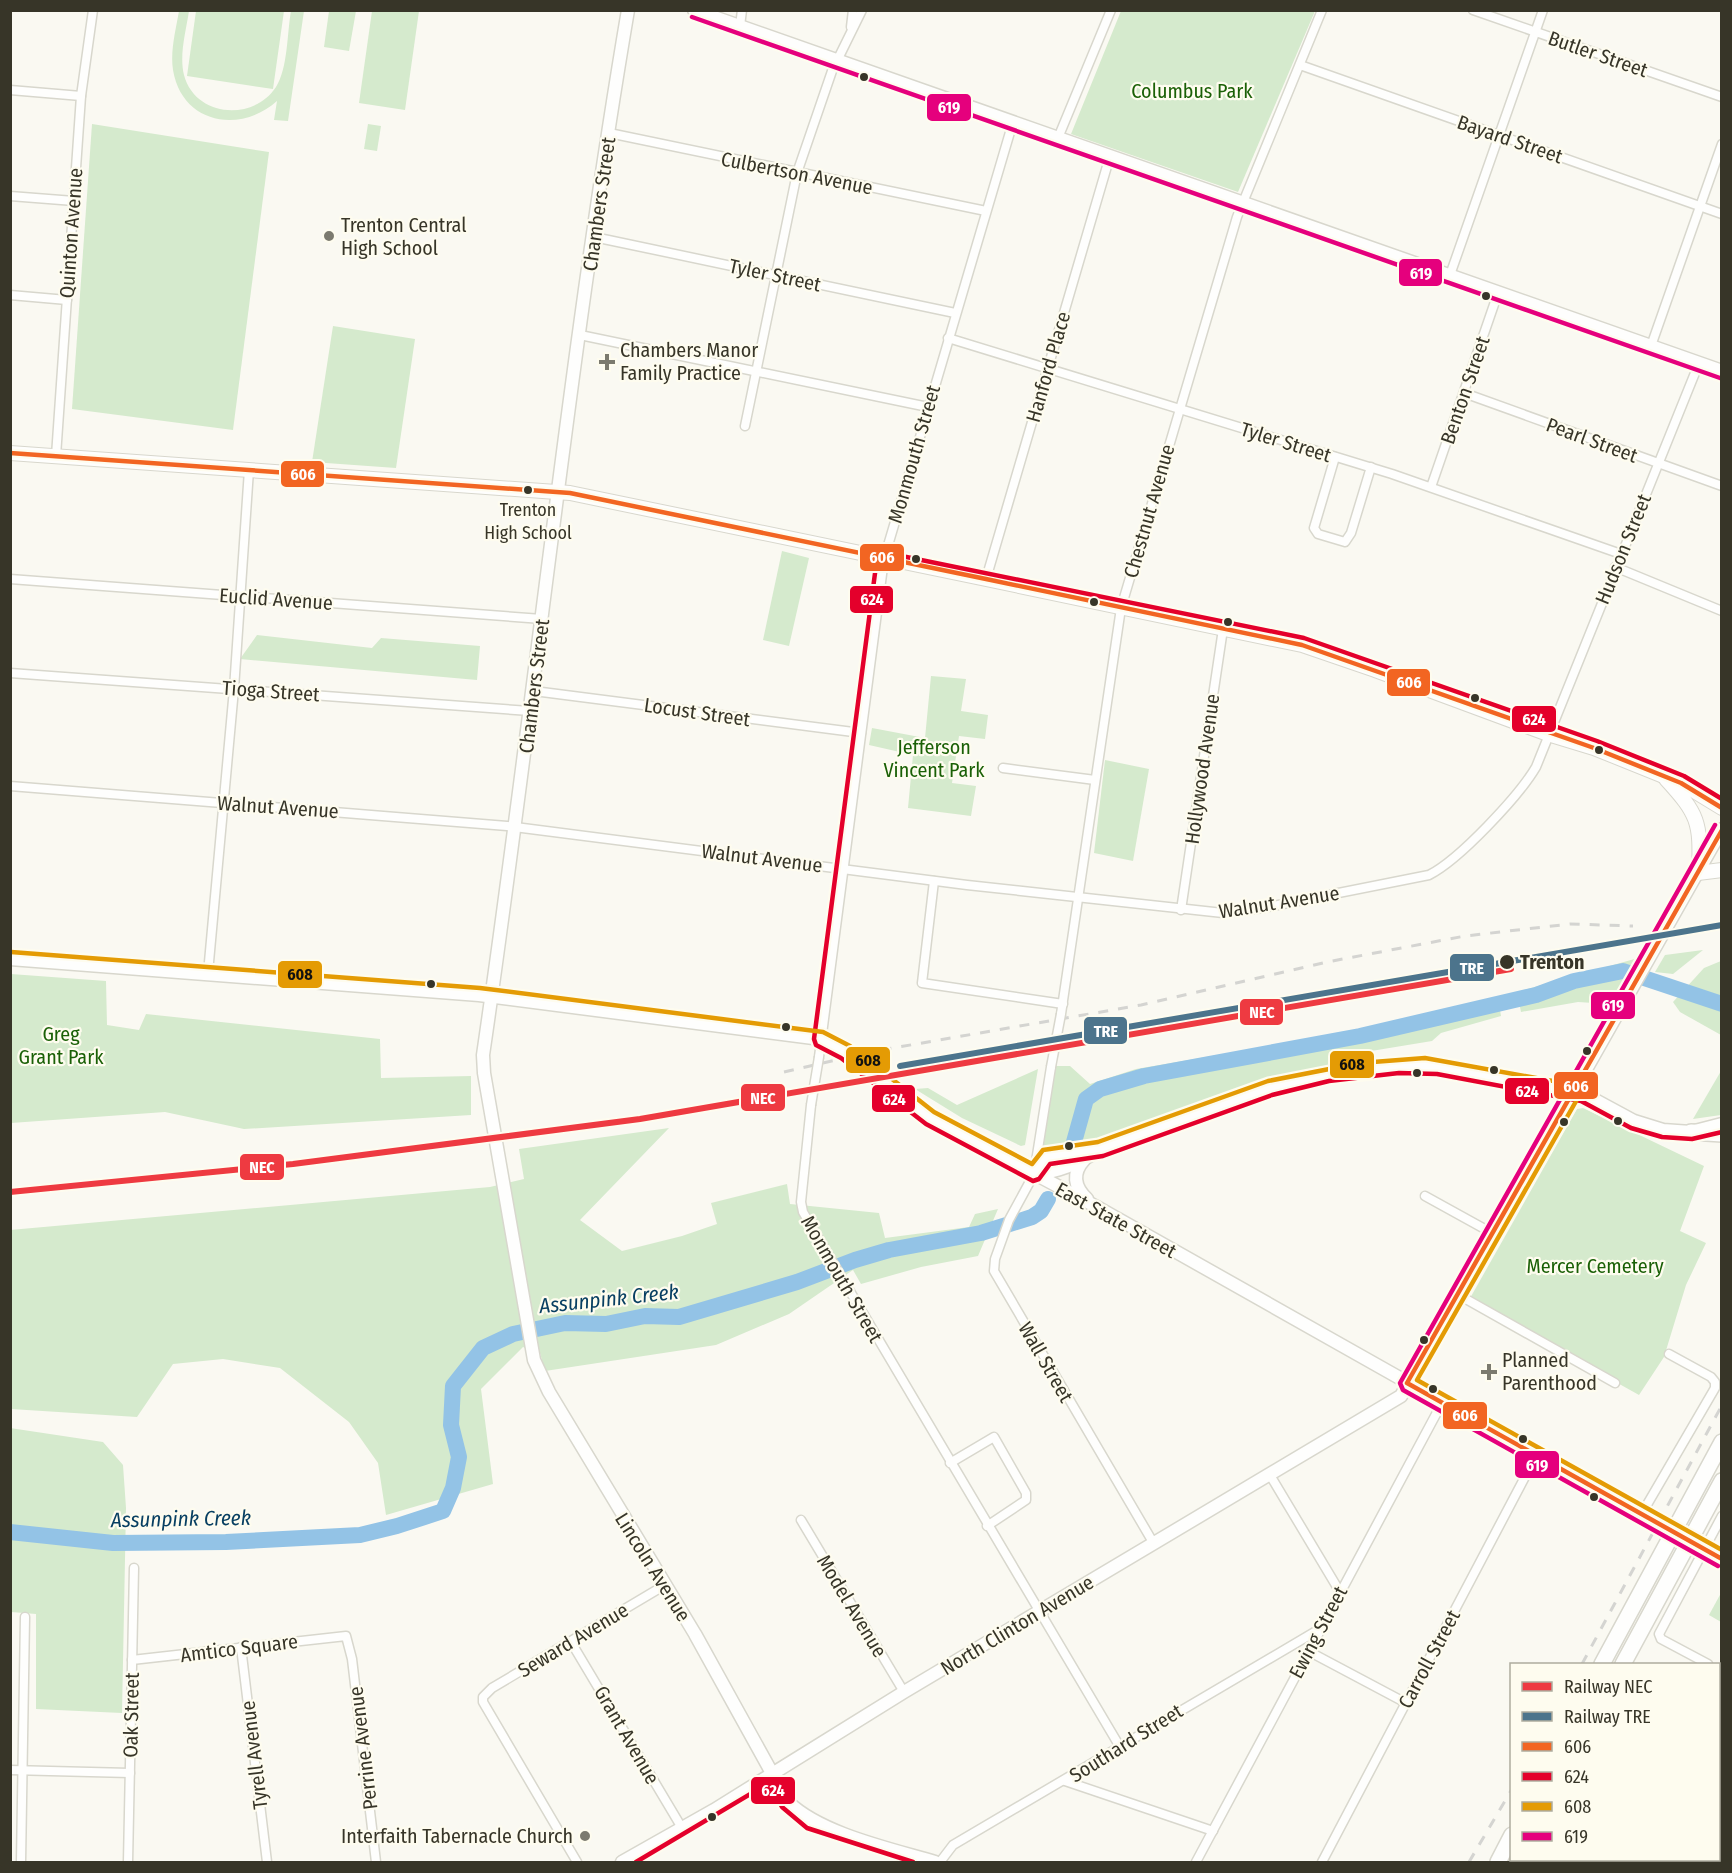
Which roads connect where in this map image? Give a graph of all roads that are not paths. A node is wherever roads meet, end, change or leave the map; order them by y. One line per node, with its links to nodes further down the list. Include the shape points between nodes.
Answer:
1 (93, 10): 17 (street, Quinton Avenue)
2 (628, 10): 20 (street, Chambers Street)
3 (694, 10): 11 (street)
4 (742, 10): 11 (street)
5 (853, 10): 13 (street)
6 (862, 10): 13 (street)
7 (1111, 10): 22 (street)
8 (1322, 10): 15 (street, Chestnut Avenue)
9 (1473, 10): 12 (street, Butler Street)
10 (1543, 10): 12 (street)
11 (740, 26): 14 (street)
12 (1535, 32): 18 (street, Butler Street); 21 (street)
13 (849, 36): 14 (street)
14 (839, 61): 19 (street); 25 (street)
15 (1300, 65): 21 (street, Bayard Street); 28 (street, Chestnut Avenue)
16 (10, 90): 17 (street)
17 (81, 96): 27 (street, Quinton Avenue)
18 (1722, 97)
19 (1013, 123): 22 (street); 30 (street, Monmouth Street)
20 (609, 133): 25 (street, Culbertson Avenue); 32 (street, Chambers Street)
21 (1499, 136): 29 (street, Bayard Street); 34 (street)
22 (1058, 138): 24 (street)
23 (1722, 144): 29 (street)
24 (1110, 156): 28 (street); 43 (street, Hanford Place)
25 (797, 173): 30 (street, Culbertson Avenue); 33 (street)
26 (10, 196): 27 (street)
27 (74, 201): 37 (street, Quinton Avenue)
28 (1242, 202): 34 (street); 48 (street, Chestnut Avenue)
29 (1700, 206): 31 (street, Bayard Street); 41 (street)
30 (986, 211): 38 (street, Monmouth Street)
31 (1722, 213)
32 (594, 237): 33 (street, Tyler Street); 39 (street, Chambers Street)
33 (776, 275): 38 (street, Tyler Street); 44 (street)
34 (1450, 275): 35 (street)
35 (1498, 293): 41 (street); 46 (street, Benton Street)
36 (10, 296): 37 (street)
37 (67, 300): 51 (street, Quinton Avenue)
38 (956, 313): 40 (street, Monmouth Street)
39 (580, 335): 44 (street); 58 (street, Chambers Street)
40 (948, 338): 43 (street, Tyler Street); 47 (street, Monmouth Street)
41 (1651, 346): 42 (street)
42 (1699, 363): 45 (street); 53 (street, Hudson Street)
43 (1048, 369): 48 (street, Tyler Street); 63 (street, Hanford Place)
44 (756, 371): 47 (street); 49 (street)
45 (1722, 371)
46 (1464, 393): 53 (street, Pearl Street); 57 (street, Benton Street)
47 (928, 407): 60 (street, Monmouth Street)
48 (1179, 409): 52 (street, Tyler Street); 65 (street, Chestnut Avenue)
49 (745, 426)
50 (10, 453): 51 (main road)
51 (56, 456): 55 (main road)
52 (1335, 457): 54 (street, Tyler Street); 54 (street, via 1314,528 1318,534 1345,542)
53 (1658, 464): 56 (street, Pearl Street); 59 (street, Hudson Street)
54 (1371, 467): 57 (street, Tyler Street)
55 (249, 470): 58 (main road); 64 (street)
56 (1722, 486)
57 (1431, 487): 59 (street, Tyler Street)
58 (557, 492): 60 (main road); 67 (street, Chambers Street)
59 (1621, 554): 61 (street, Hudson Street)
60 (884, 559): 63 (main road); 73 (street, Monmouth Street)
61 (1615, 567): 66 (street); 74 (street, Hudson Street)
62 (10, 579): 64 (street, Euclid Avenue)
63 (986, 579): 65 (main road)
64 (241, 597): 67 (street, Euclid Avenue); 70 (street)
65 (1121, 608): 68 (main road); 77 (street, Chestnut Avenue)
66 (1722, 611)
67 (542, 619): 71 (street, Chambers Street)
68 (1223, 629): 74 (main road, via 1320,651); 88 (street, Hollywood Avenue)
69 (10, 673): 70 (street, Tioga Street)
70 (234, 689): 72 (street, Tioga Street); 79 (street)
71 (534, 691): 72 (street, Chambers Street); 73 (street, Locust Street)
72 (530, 711): 81 (street, Chambers Street)
73 (861, 733): 83 (street, Monmouth Street)
74 (1548, 734): 76 (main road); 88 (street, Walnut Avenue, via 1536,767 1523,787 1469,843 1429,875 1236,912)
75 (1003, 768): 77 (street)
76 (1665, 777): 80 (main road); 85 (main road, via 1697,820)
77 (1095, 780): 87 (street, Chestnut Avenue)
78 (10, 786): 79 (street, Walnut Avenue)
79 (224, 803): 81 (street, Walnut Avenue); 90 (street)
80 (1722, 808)
81 (515, 826): 83 (street, Walnut Avenue); 91 (street, Chambers Street)
82 (1722, 830): 85 (street, North Clinton Avenue)
83 (843, 868): 86 (street, Walnut Avenue); 93 (street, Monmouth Street)
84 (1722, 870): 85 (main road)
85 (1698, 871): 94 (street, North Clinton Avenue)
86 (934, 881): 87 (street, Walnut Avenue); 92 (street, via 922,983)
87 (1077, 898): 88 (street, Walnut Avenue); 92 (street, Chestnut Avenue)
88 (1181, 910)
89 (10, 958): 90 (street, East State Street)
90 (208, 973): 91 (street, East State Street)
91 (492, 996): 93 (street, East State Street); 106 (street, Chambers Street, via 484,1073)
92 (1063, 1004): 100 (street, Chestnut Avenue, bridge)
93 (821, 1039): 100 (street, East State Street, bridge, via 930,1118); 112 (street, Monmouth Street, bridge, via 811,1105 803,1212)
94 (1572, 1092): 96 (street, via 1645,1125); 98 (street, via 1424,1065 1361,1070 1270,1088); 103 (street, North Clinton Avenue)
95 (1722, 1124): 96 (street)
96 (1691, 1132): 97 (highway)
97 (1722, 1134)
98 (1100, 1149): 99 (street); 100 (street, via 1046,1157)
99 (1084, 1160): 100 (street); 102 (street, via 1076,1171 1077,1183 1080,1193)
100 (1034, 1174): 102 (street, East State Street); 119 (street, Wall Street, via 1013,1209 995,1260 995,1274)
101 (1425, 1196): 103 (street)
102 (1095, 1206): 107 (street, East State Street)
103 (1492, 1233): 104 (street, North Clinton Avenue)
104 (1457, 1294): 107 (street, North Clinton Avenue); 108 (street)
105 (1669, 1354): 115 (street, via 1711,1377 1714,1388)
106 (534, 1360): 123 (street, Lincoln Avenue, via 538,1375)
107 (1407, 1383): 109 (street, East State Street); 113 (street, North Clinton Avenue, via 1401,1396)
108 (1615, 1383)
109 (1442, 1403): 111 (street, East State Street); 124 (street, Ewing Street)
110 (1722, 1442): 133 (highway)
111 (1536, 1456): 115 (street, East State Street); 137 (street, Carroll Street)
112 (950, 1463): 118 (street, Monmouth Street); 118 (street, via 994,1437 1026,1500)
113 (1270, 1475): 119 (street, North Clinton Avenue); 124 (street)
114 (1722, 1481): 134 (highway)
115 (1641, 1515): 120 (street, East State Street, bridge)
116 (1722, 1516): 120 (street)
117 (801, 1520): 136 (street, Model Avenue)
118 (987, 1526): 125 (street, Monmouth Street)
119 (1154, 1544): 125 (street, North Clinton Avenue)
120 (1700, 1548): 121 (street, East State Street); 135 (street, via 1659,1634 1661,1639)
121 (1722, 1559)
122 (134, 1568): 132 (street, Oak Street)
123 (665, 1585): 129 (street, Seward Avenue); 142 (street, Lincoln Avenue)
124 (1340, 1592): 127 (street, Ewing Street)
125 (1039, 1611): 136 (street, North Clinton Avenue); 138 (street, Monmouth Street)
126 (25, 1617): 140 (street)
127 (1319, 1630): 131 (street, Ewing Street); 138 (street, Southard Street)
128 (345, 1636): 130 (street, Amtico Square); 151 (street, Perrine Avenue, via 352,1659)
129 (571, 1642): 144 (street, Grant Avenue); 152 (street, Seward Avenue, via 492,1688 483,1702)
130 (241, 1647): 132 (street, Amtico Square); 150 (street, Tyrell Avenue)
131 (1308, 1652): 137 (street); 145 (street, Ewing Street)
132 (132, 1660): 141 (street, Oak Street)
133 (1603, 1663)
134 (1624, 1663)
135 (1704, 1663)
136 (904, 1692): 142 (street, North Clinton Avenue)
137 (1406, 1703): 155 (street, Carroll Street)
138 (1120, 1747): 143 (street, Southard Street)
139 (10, 1770): 140 (street)
140 (22, 1770): 141 (street); 148 (street)
141 (129, 1773): 149 (street, Oak Street)
142 (772, 1773): 144 (street, North Clinton Avenue); 147 (street, Lincoln Avenue, via 788,1802 811,1821)
143 (1065, 1780): 145 (street); 147 (street, Southard Street, via 953,1845)
144 (682, 1828): 153 (street, North Clinton Avenue)
145 (1213, 1831): 154 (street, Ewing Street)
146 (1510, 1839): 156 (highway)
147 (933, 1862)
148 (21, 1863)
149 (128, 1863)
150 (267, 1863)
151 (376, 1863)
152 (578, 1863)
153 (622, 1863)
154 (1196, 1863)
155 (1322, 1863)
156 (1498, 1863)

